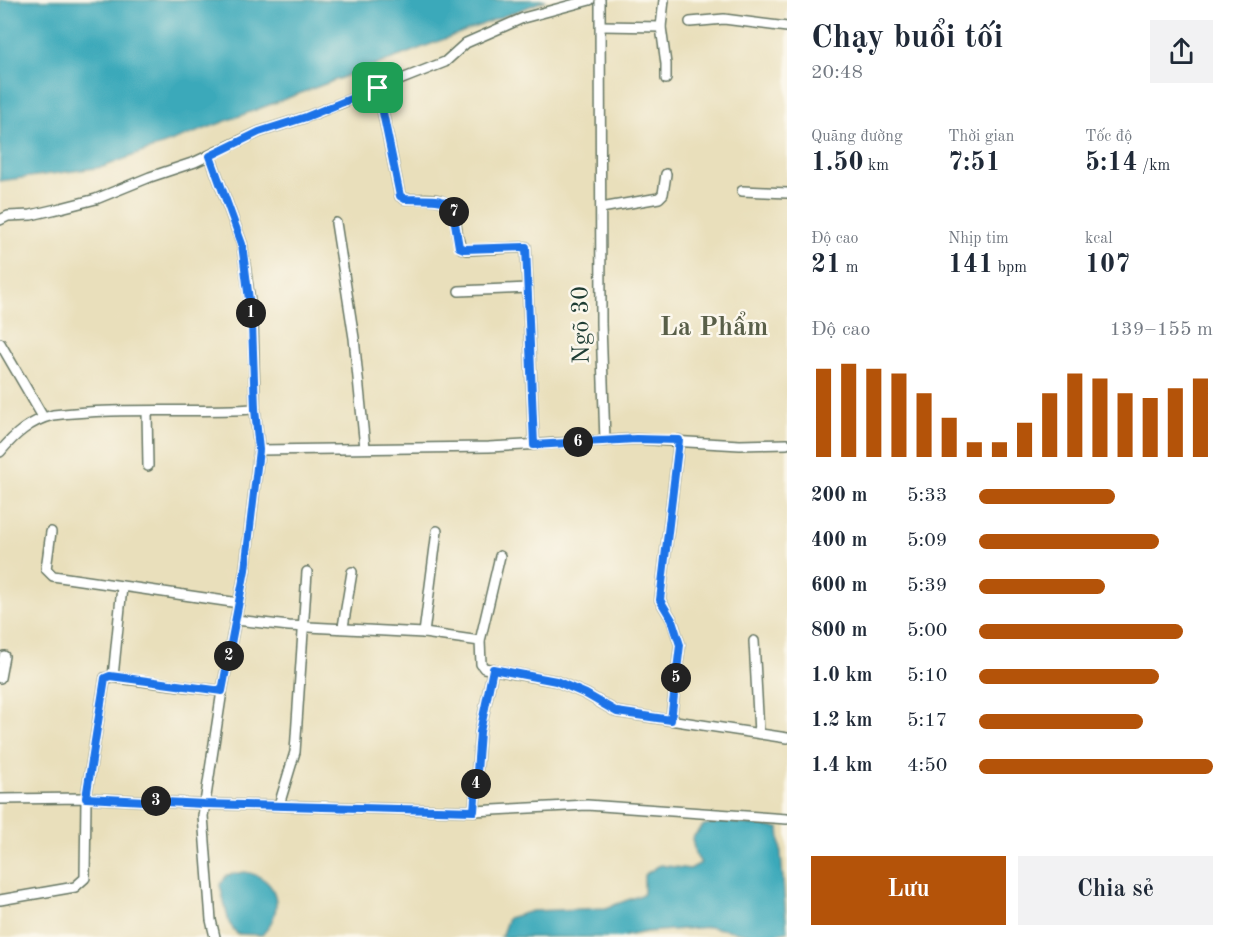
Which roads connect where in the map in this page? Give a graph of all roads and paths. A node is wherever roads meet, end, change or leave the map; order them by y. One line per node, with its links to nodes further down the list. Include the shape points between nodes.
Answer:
1 (590, 0): 9 (street, via 523,18 466,43 445,62)
2 (600, 0): 5 (street, Ngõ 30)
3 (664, 0): 6 (street)
4 (690, 22): 7 (street, via 724,19)
5 (601, 26): 6 (street); 14 (street, Ngõ 30)
6 (661, 27): 8 (street)
7 (787, 27)
8 (666, 79)
9 (378, 88): 10 (street, via 259,132); 17 (street, via 400,196 442,200 450,205 459,247 525,247)
10 (210, 156): 15 (street, via 96,199); 20 (street, via 242,244 252,324)
11 (666, 174): 14 (street, via 660,198)
12 (742, 190): 13 (street)
13 (787, 193)
14 (601, 208): 24 (street, Ngõ 30)
15 (0, 220)
16 (336, 223): 27 (street, via 354,338)
17 (528, 288): 18 (street); 26 (street)
18 (459, 291)
19 (0, 343): 22 (street)
20 (255, 409): 21 (street); 28 (street)
21 (147, 412): 22 (street); 30 (street)
22 (43, 417): 29 (street, via 12,437)
23 (679, 440): 24 (street); 25 (street); 49 (street, via 660,600 680,645)
24 (605, 441): 26 (street)
25 (787, 444)
26 (534, 445): 27 (street)
27 (365, 448): 28 (street)
28 (259, 450): 37 (street)
29 (0, 452)
30 (148, 466)
31 (438, 531): 41 (street)
32 (51, 532): 36 (street, via 48,572)
33 (500, 556): 42 (street)
34 (307, 572): 39 (street)
35 (352, 572): 40 (street)
36 (122, 587): 37 (street); 46 (street)
37 (239, 603): 38 (street)
38 (236, 620): 39 (street); 48 (street)
39 (303, 626): 40 (street); 55 (street, via 295,752)
40 (343, 627): 41 (street)
41 (424, 633): 42 (street)
42 (480, 641): 45 (street, via 481,664)
43 (754, 641): 50 (street)
44 (4, 656): 47 (street)
45 (493, 669): 49 (street, via 556,681 617,712); 56 (street, via 480,732)
46 (113, 677): 48 (street); 52 (street, via 104,681)
47 (0, 678)
48 (222, 691): 54 (street)
49 (671, 720): 50 (street)
50 (759, 733): 51 (street)
51 (787, 738)
52 (86, 798): 53 (street); 54 (street); 58 (street, via 83,881 75,887)
53 (0, 799)
54 (204, 804): 55 (street); 59 (street)
55 (279, 805): 56 (street)
56 (474, 811): 57 (street, via 586,805)
57 (787, 819)
58 (0, 900)
59 (215, 937)

